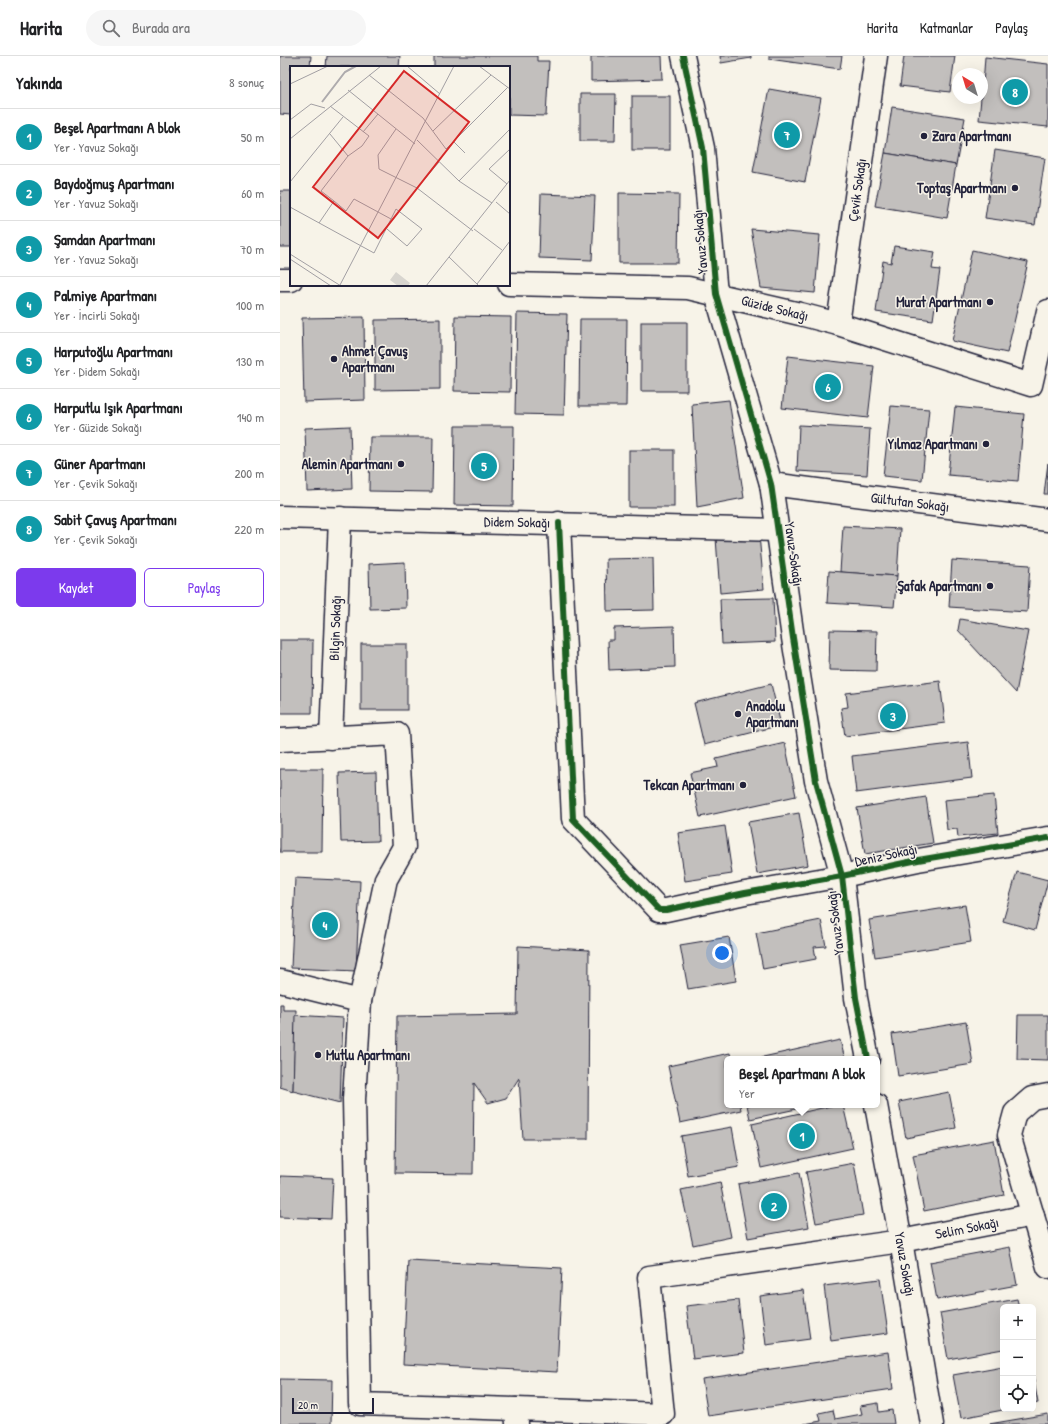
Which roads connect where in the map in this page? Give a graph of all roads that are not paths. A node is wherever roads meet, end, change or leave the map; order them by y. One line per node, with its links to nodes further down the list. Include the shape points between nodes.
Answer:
1 (683, 56): 4 (street, Yavuz Sokağı, via 704,148)
2 (876, 56): 6 (street, Çevik Sokağı)
3 (510, 284): 4 (street, Güzide Sokağı, via 688,288)
4 (716, 294): 6 (street, Güzide Sokağı); 7 (street, Yavuz Sokağı)
5 (1048, 311): 6 (street, Güzide Sokağı, via 1031,385)
6 (838, 324)
7 (772, 484): 10 (street, Gültutan Sokağı); 12 (street, Yavuz Sokağı)
8 (280, 517): 9 (street, Didem Sokağı)
9 (340, 518): 11 (street, Didem Sokağı); 13 (street, Bilgin Sokağı)
10 (1048, 520)
11 (559, 523): 12 (street, Didem Sokağı); 16 (street, Deniz Sokağı, via 573,819 659,910)
12 (778, 530): 16 (street, Yavuz Sokağı, via 816,781)
13 (331, 738): 14 (street); 18 (street, via 397,734 404,847 386,879)
14 (280, 740)
15 (1048, 838): 16 (street, Deniz Sokağı)
16 (842, 876): 19 (street, Yavuz Sokağı, via 856,998)
17 (280, 981): 18 (street)
18 (360, 1001): 25 (street, via 354,1100 360,1404)
19 (867, 1056)
20 (1048, 1095): 22 (street, via 1032,1098 1015,1113 1009,1135)
21 (877, 1108): 23 (street, Yavuz Sokağı)
22 (1033, 1214): 23 (street, Selim Sokağı); 24 (street)
23 (902, 1241): 25 (street, Selim Sokağı, via 649,1277 663,1414); 26 (street, Yavuz Sokağı)
24 (1048, 1268)
25 (516, 1417)
26 (932, 1424)

